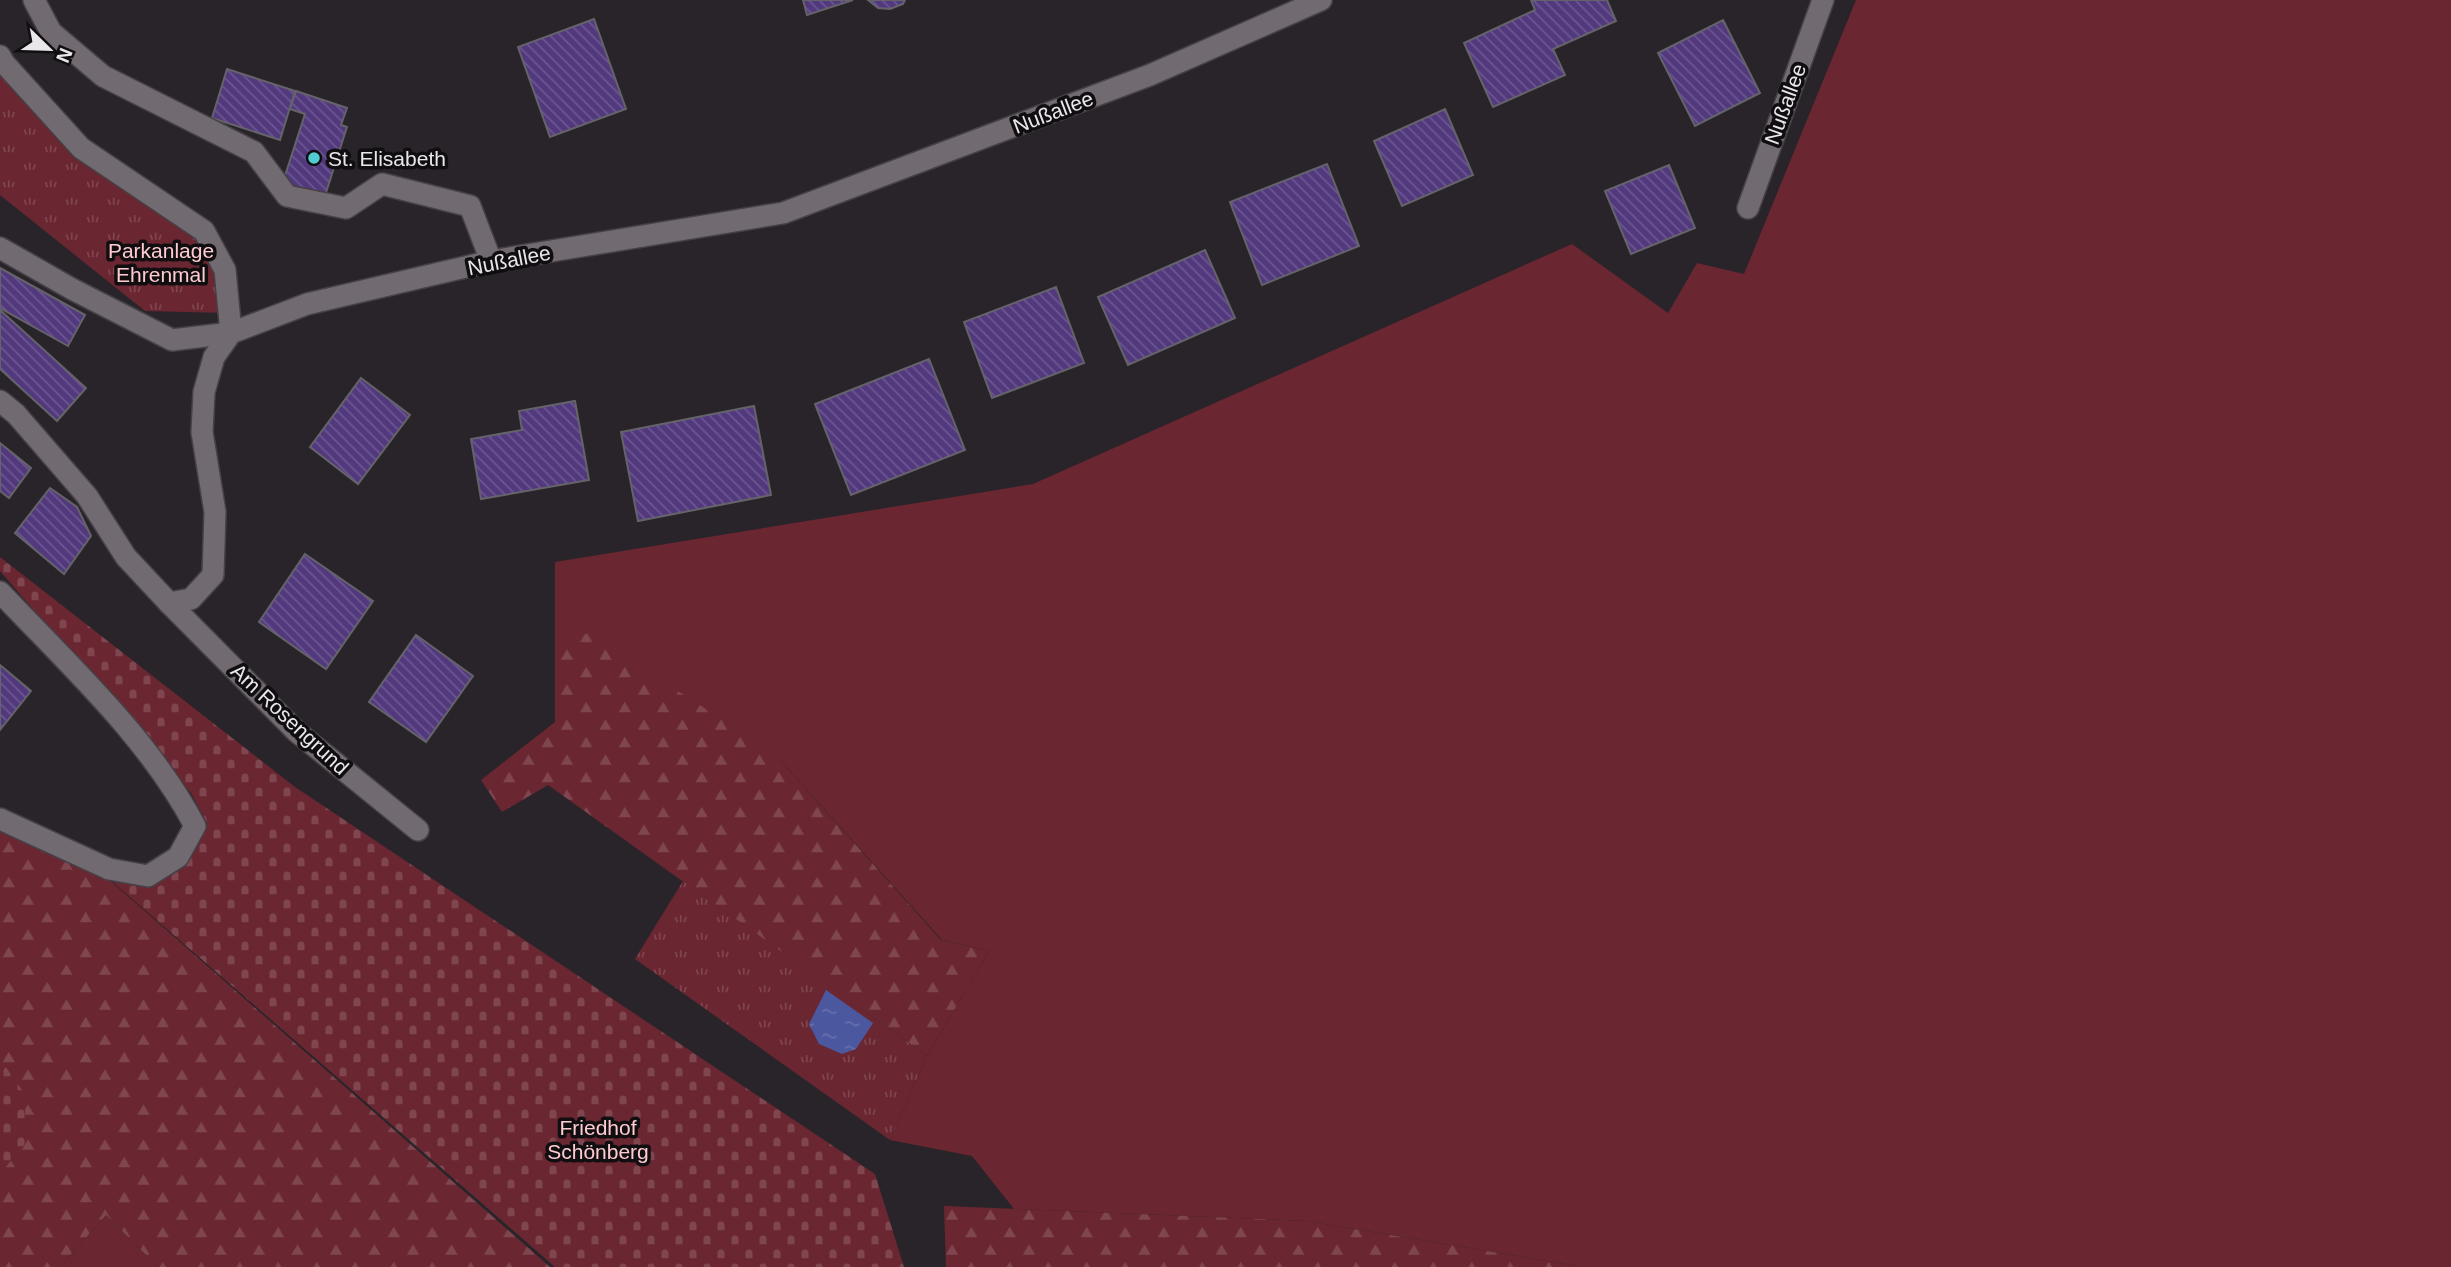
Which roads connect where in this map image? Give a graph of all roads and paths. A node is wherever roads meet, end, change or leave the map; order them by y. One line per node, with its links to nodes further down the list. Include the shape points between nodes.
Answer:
1 (34, 0): 7 (street, via 51,32 103,76 254,152 287,197 346,208 382,184 470,206)
2 (1321, 0): 7 (street, Nußallee, via 1150,75 783,213)
3 (1823, 0): 5 (street, Nußallee)
4 (0, 56): 8 (street, via 81,148 204,232 225,270)
5 (1748, 208)
6 (0, 248): 8 (street, Nußallee, via 173,341)
7 (491, 261): 8 (street, Nußallee, via 307,304)
8 (231, 333): 11 (street, via 214,357 204,391 202,432 215,512 213,575 191,599)
9 (0, 401): 11 (street, via 87,496 126,557)
10 (0, 592): 12 (street, via 123,724 178,793 195,826 178,857 148,876 109,869)
11 (169, 603): 13 (street, Am Rosengrund, via 297,732)
12 (0, 820)
13 (418, 830)

